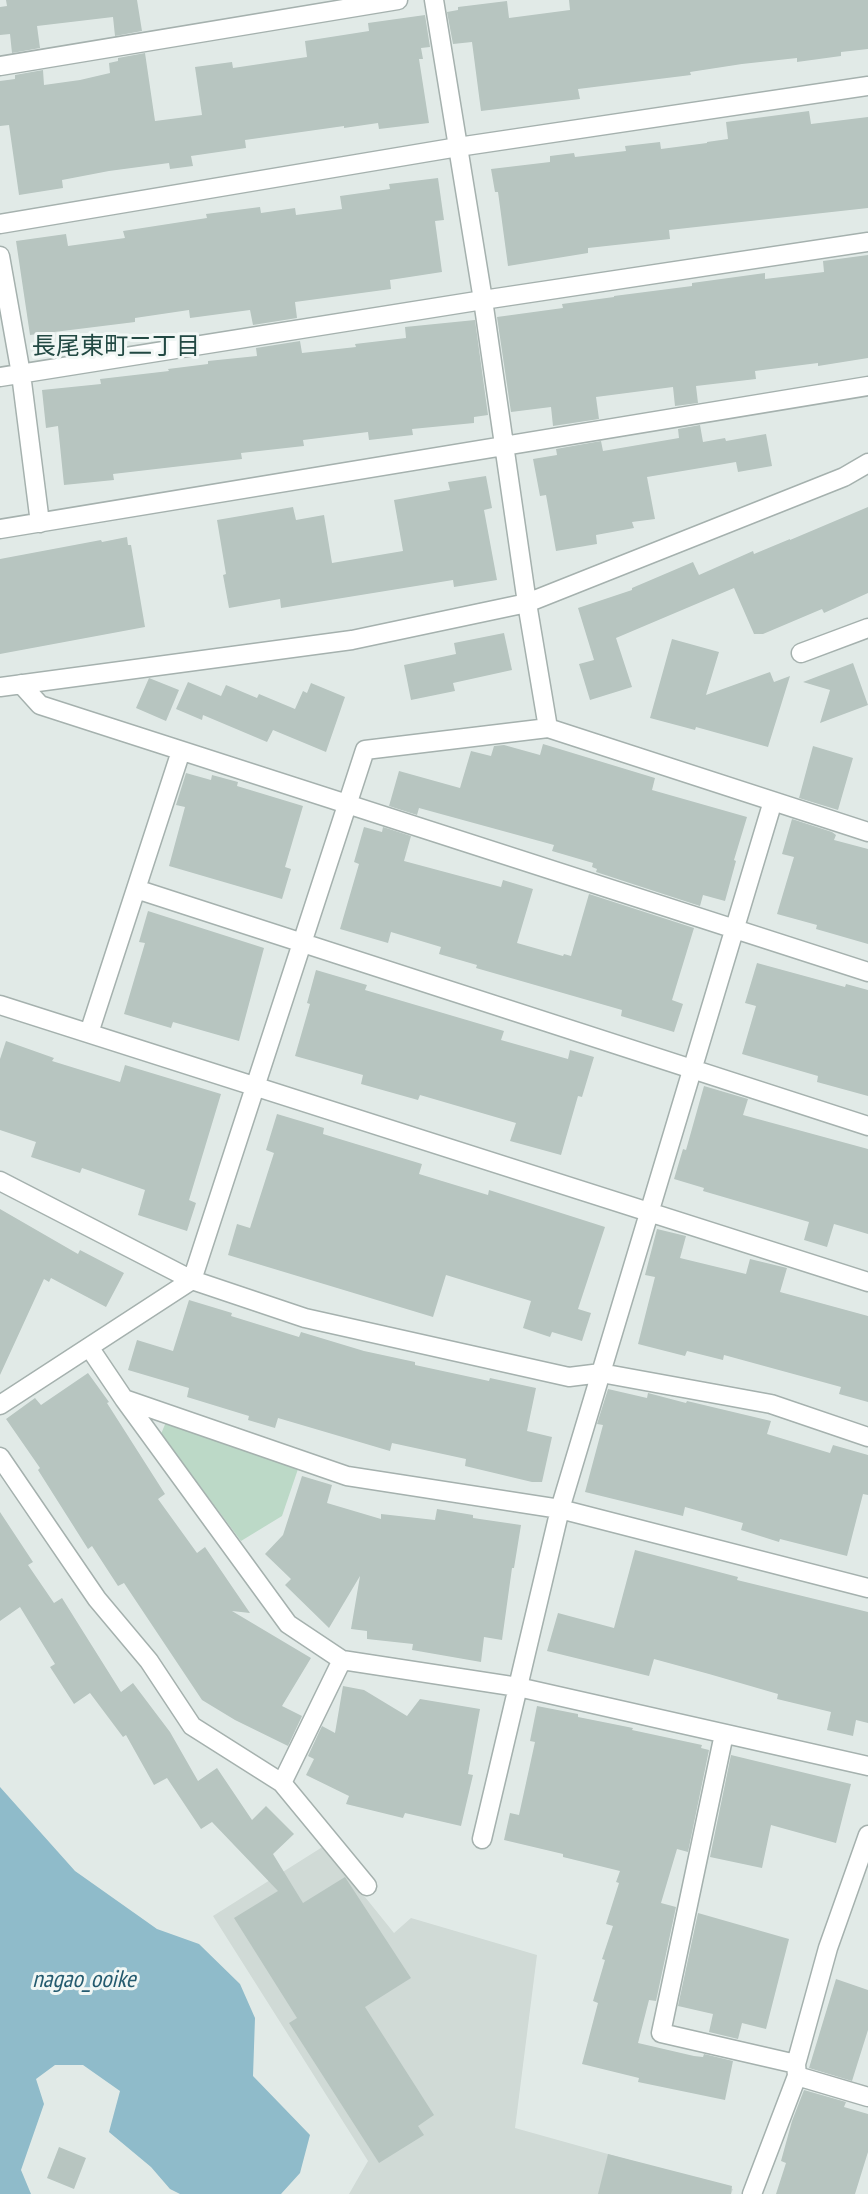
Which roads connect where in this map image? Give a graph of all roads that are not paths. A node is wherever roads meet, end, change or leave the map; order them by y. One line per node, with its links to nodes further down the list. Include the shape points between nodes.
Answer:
1 (398, 0): 3 (street)
2 (434, 0): 5 (street)
3 (0, 66)
4 (868, 87): 5 (street)
5 (459, 147): 6 (street); 9 (street)
6 (0, 224)
7 (868, 242): 9 (street)
8 (0, 256): 10 (street)
9 (483, 300): 10 (street); 13 (street)
10 (21, 374): 11 (street); 15 (street)
11 (0, 377)
12 (868, 386): 13 (street)
13 (504, 447): 15 (street); 17 (street)
14 (868, 463): 17 (street, via 844,477)
15 (40, 522): 16 (street)
16 (0, 529)
17 (527, 603): 20 (street, via 352,640); 22 (street)
18 (868, 628): 19 (street)
19 (801, 653)
20 (21, 684): 21 (street); 23 (street, via 40,705)
21 (0, 687)
22 (548, 728): 24 (street); 25 (street, via 365,750)
23 (181, 751): 25 (street); 27 (street)
24 (773, 801): 26 (street); 28 (street)
25 (348, 805): 28 (street); 29 (street)
26 (868, 832)
27 (136, 889): 29 (street); 32 (street)
28 (734, 929): 30 (street); 33 (street)
29 (303, 943): 33 (street); 34 (street)
30 (868, 972)
31 (0, 1005): 32 (street)
32 (88, 1034): 34 (street)
33 (692, 1069): 35 (street); 37 (street)
34 (256, 1087): 37 (street); 38 (street)
35 (868, 1126)
36 (0, 1181): 38 (street)
37 (649, 1212): 39 (street); 41 (street)
38 (192, 1280): 40 (street); 41 (street, via 305,1318 569,1377)
39 (868, 1282)
40 (89, 1347): 42 (street); 43 (street)
41 (601, 1373): 44 (street, via 771,1404); 46 (street)
42 (124, 1399): 46 (street, via 347,1476); 48 (street, via 288,1624)
43 (0, 1405)
44 (868, 1437)
45 (0, 1457): 52 (street, via 192,1726)
46 (560, 1509): 47 (street); 49 (street)
47 (868, 1588)
48 (342, 1660): 49 (street); 52 (street)
49 (518, 1688): 50 (street); 54 (street)
50 (724, 1734): 51 (street); 56 (street, via 661,2033)
51 (868, 1766)
52 (282, 1783): 55 (street)
53 (868, 1835): 56 (street, via 828,1948)
54 (482, 1839)
55 (366, 1886)
56 (797, 2070): 57 (street); 58 (street)
57 (868, 2097)
58 (752, 2194)

